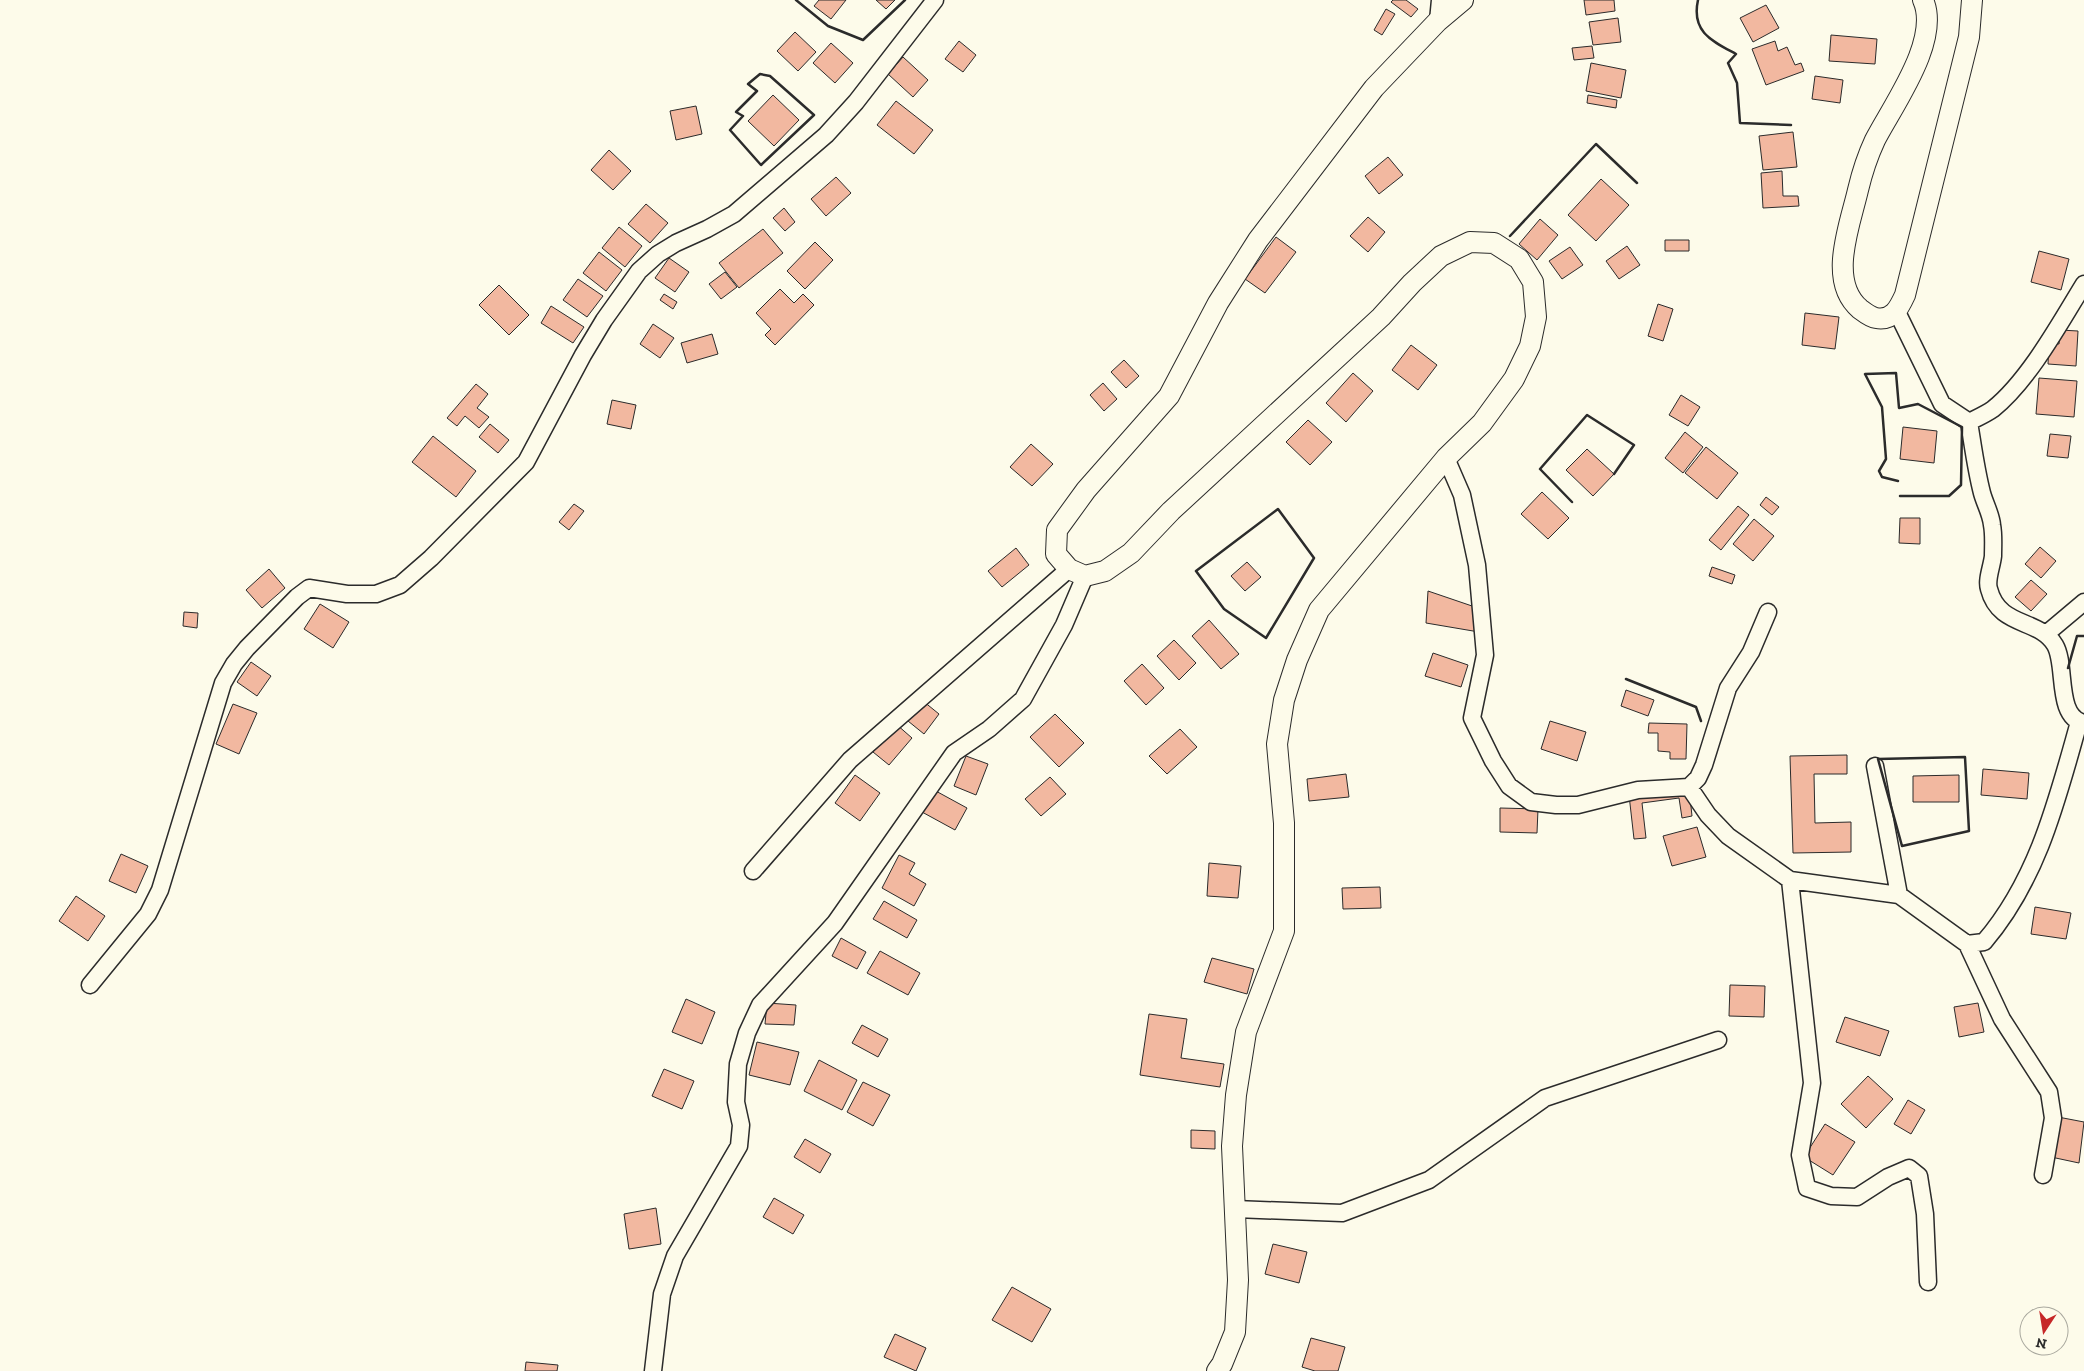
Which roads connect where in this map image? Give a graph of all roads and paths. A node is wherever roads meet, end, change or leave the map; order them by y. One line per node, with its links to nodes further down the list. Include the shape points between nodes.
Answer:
1 (935, 0): 22 (street, via 856,102 826,135 734,214 676,242 640,271 583,355 526,462 431,558 400,585 376,594 347,594 309,588 234,664 223,683 160,890 148,914)
2 (1440, 0): 6 (street)
3 (1463, 0): 6 (street)
4 (1924, 0): 8 (street, via 1927,28 1920,54 1874,142 1861,177 1843,267 1847,294 1852,302 1875,318 1887,318)
5 (1972, 0): 8 (street, via 1967,46 1908,287)
6 (1438, 21): 11 (street, via 1374,88 1258,240 1218,304 1170,396 1086,490 1057,530 1056,554)
7 (2084, 284): 9 (street, via 2014,388 1992,410)
8 (1897, 312): 9 (street, via 1942,404)
9 (1969, 422): 14 (street, via 1980,484 1992,524 1993,556 1988,588 1996,606 2008,617)
10 (1446, 458): 11 (street, via 1482,423 1514,379 1530,346 1536,317 1533,282 1519,259 1494,243 1470,242 1441,256 1373,324 1171,511 1131,554 1105,571); 17 (street, via 1462,495 1477,565 1485,655 1472,718 1509,786 1531,802 1556,805 1578,805 1638,790); 25 (street, via 1319,610 1284,700 1277,744 1284,823 1284,931 1246,1032 1232,1146)
11 (1077, 573): 18 (street, via 850,760); 27 (street, via 1064,625 1023,699 989,729 954,753 835,923 760,1005 738,1064 739,1146 675,1256 662,1294)
12 (2084, 602): 14 (street)
13 (1768, 612): 17 (street, via 1751,652 1728,688 1704,765)
14 (2046, 634): 15 (street, via 2056,646 2062,665 2063,693 2068,709)
15 (2082, 722): 21 (street, via 2036,860 1998,926 1984,942)
16 (1875, 766): 20 (street)
17 (1689, 787): 19 (street, via 1708,815 1728,836)
18 (753, 871)
19 (1790, 880): 20 (street); 26 (street, via 1812,1084 1800,1155 1807,1188 1831,1196 1857,1197 1909,1168 1920,1176)
20 (1899, 895): 21 (street)
21 (1967, 944): 24 (street, via 2002,1019 2049,1092 2053,1118)
22 (90, 985)
23 (1718, 1040): 25 (street, via 1545,1098 1429,1180 1342,1213)
24 (2043, 1174)
25 (1235, 1210): 28 (street, via 1238,1280 1235,1332)
26 (1928, 1282)
27 (653, 1371)
28 (1217, 1371)

